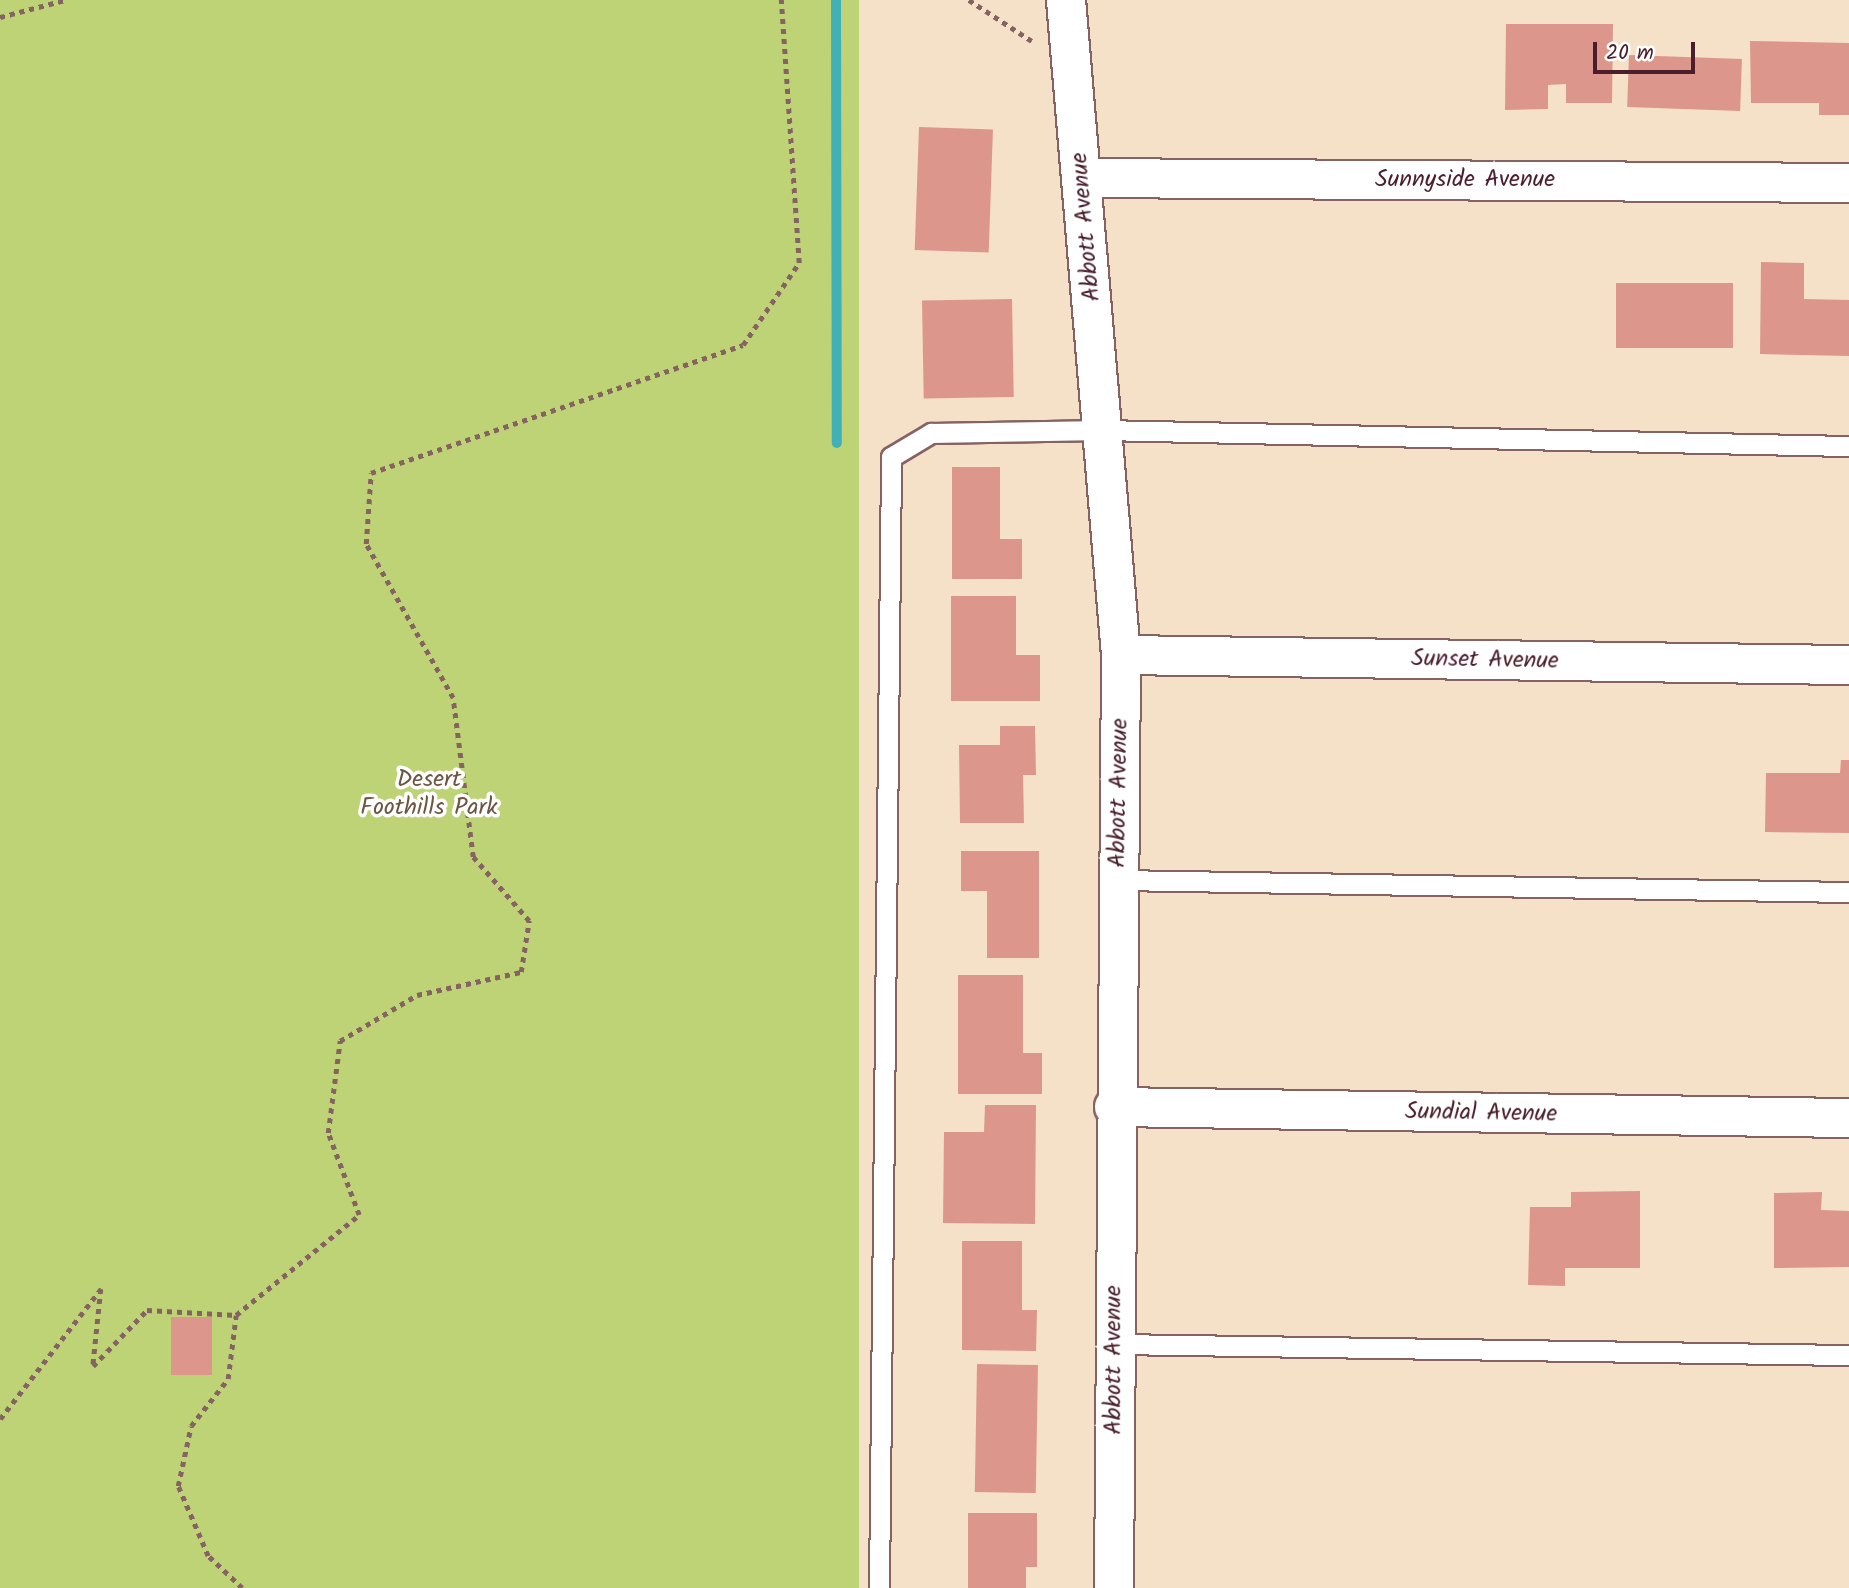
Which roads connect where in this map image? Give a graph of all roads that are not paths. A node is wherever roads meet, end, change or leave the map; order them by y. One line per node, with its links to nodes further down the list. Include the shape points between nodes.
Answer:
1 (1068, 17): 2 (street, Abbott Avenue)
2 (1082, 178): 3 (street, Sunnyside Avenue); 4 (street, Abbott Avenue)
3 (1849, 183)
4 (1102, 430): 5 (lane); 6 (street, Abbott Avenue); 14 (lane, via 931,433 891,457)
5 (1849, 446)
6 (1121, 655): 7 (street, Sunset Avenue); 8 (street, Abbott Avenue)
7 (1849, 666)
8 (1117, 880): 9 (lane); 10 (street, Abbott Avenue)
9 (1849, 892)
10 (1114, 1107): 11 (street, Sundial Avenue); 12 (street, Abbott Avenue)
11 (1849, 1118)
12 (1114, 1344): 13 (lane); 15 (street, Abbott Avenue)
13 (1849, 1355)
14 (878, 1588)
15 (1114, 1588)

